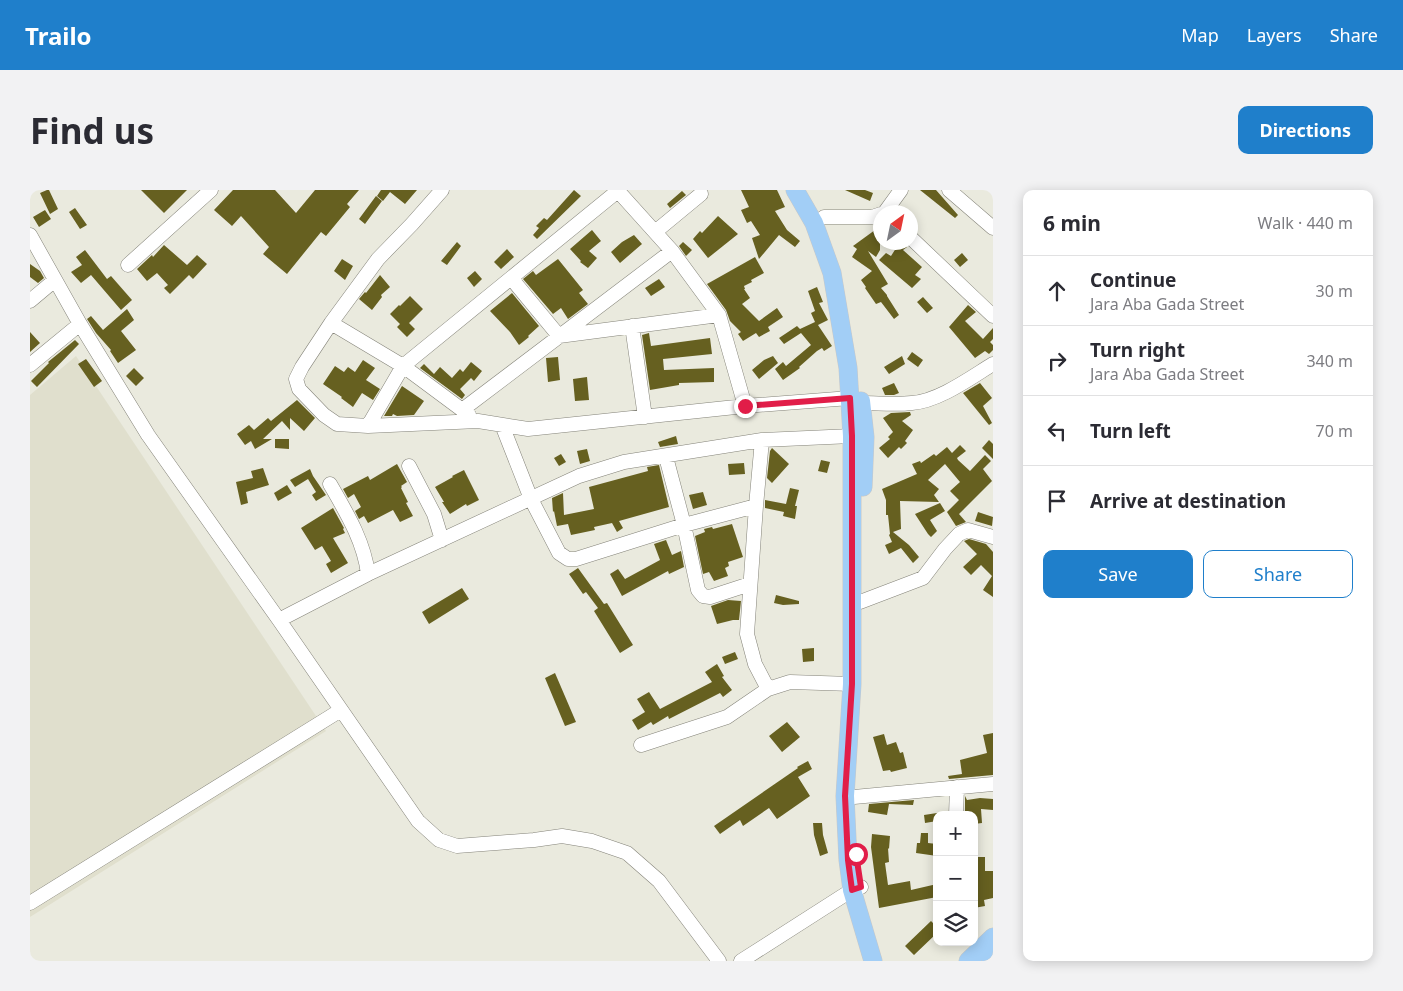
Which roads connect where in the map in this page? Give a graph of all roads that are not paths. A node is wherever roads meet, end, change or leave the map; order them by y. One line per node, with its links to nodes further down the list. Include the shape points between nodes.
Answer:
1 (211, 190): 17 (street)
2 (442, 190): 23 (street, via 378,259)
3 (618, 190): 13 (street); 18 (street)
4 (795, 190): 30 (main road, via 814,224 832,273)
5 (809, 190): 10 (main road)
6 (902, 190): 9 (street)
7 (949, 190): 12 (street)
8 (700, 194): 13 (street)
9 (890, 205)
10 (824, 217): 11 (street); 30 (main road, via 844,279 856,356)
11 (873, 217)
12 (993, 228)
13 (655, 232): 16 (street)
14 (30, 236): 19 (street)
15 (918, 246): 22 (street)
16 (672, 251): 21 (street); 26 (street)
17 (128, 265)
18 (511, 278): 26 (street); 29 (street)
19 (55, 280): 20 (street); 24 (street)
20 (30, 300)
21 (719, 314): 25 (street); 31 (street)
22 (993, 316)
23 (331, 323): 29 (street); 36 (street, via 296,379 299,389 337,424)
24 (80, 324): 28 (street); 50 (street, via 148,435)
25 (632, 326): 26 (street); 33 (street)
26 (559, 336): 32 (street)
27 (993, 364): 30 (street, via 952,389 914,403)
28 (30, 365)
29 (403, 366): 32 (street); 36 (street)
30 (856, 401): 31 (street); 37 (main road); 49 (main road, via 865,437)
31 (745, 406): 33 (street)
32 (462, 410): 34 (street)
33 (645, 417): 35 (street, via 528,429)
34 (478, 421): 35 (street); 36 (street)
35 (502, 425): 42 (street)
36 (368, 426)
37 (852, 436): 38 (street); 51 (main road)
38 (762, 440): 39 (street); 43 (street)
39 (666, 457): 42 (street, via 624,462 579,476); 44 (street)
40 (409, 466): 46 (street, via 434,514)
41 (330, 484): 47 (street, via 356,531 367,560)
42 (531, 499): 44 (street, via 559,553 568,559); 46 (street)
43 (756, 506): 44 (street); 48 (street)
44 (684, 524): 48 (street, via 698,590 703,596 710,597)
45 (993, 537): 49 (street, via 968,530 959,534 923,578)
46 (442, 540): 47 (street)
47 (368, 574): 50 (street)
48 (750, 584): 52 (street, via 747,634 755,664)
49 (860, 602): 57 (main road)
50 (279, 620): 53 (street)
51 (852, 684): 52 (street, via 790,682); 59 (main road, via 845,796 848,860)
52 (768, 689): 54 (street, via 727,717)
53 (341, 710): 60 (street); 63 (street, via 418,821 439,840 458,846 562,836 592,841 627,853 659,881)
54 (641, 745)
55 (993, 784): 56 (street)
56 (956, 787): 57 (street); 58 (street)
57 (854, 797): 59 (main road)
58 (956, 811)
59 (857, 888): 64 (street); 65 (main road); 66 (main road)
60 (30, 902)
61 (993, 937): 62 (main road)
62 (981, 954)
63 (719, 961)
64 (741, 961)
65 (873, 961)
66 (883, 961)

